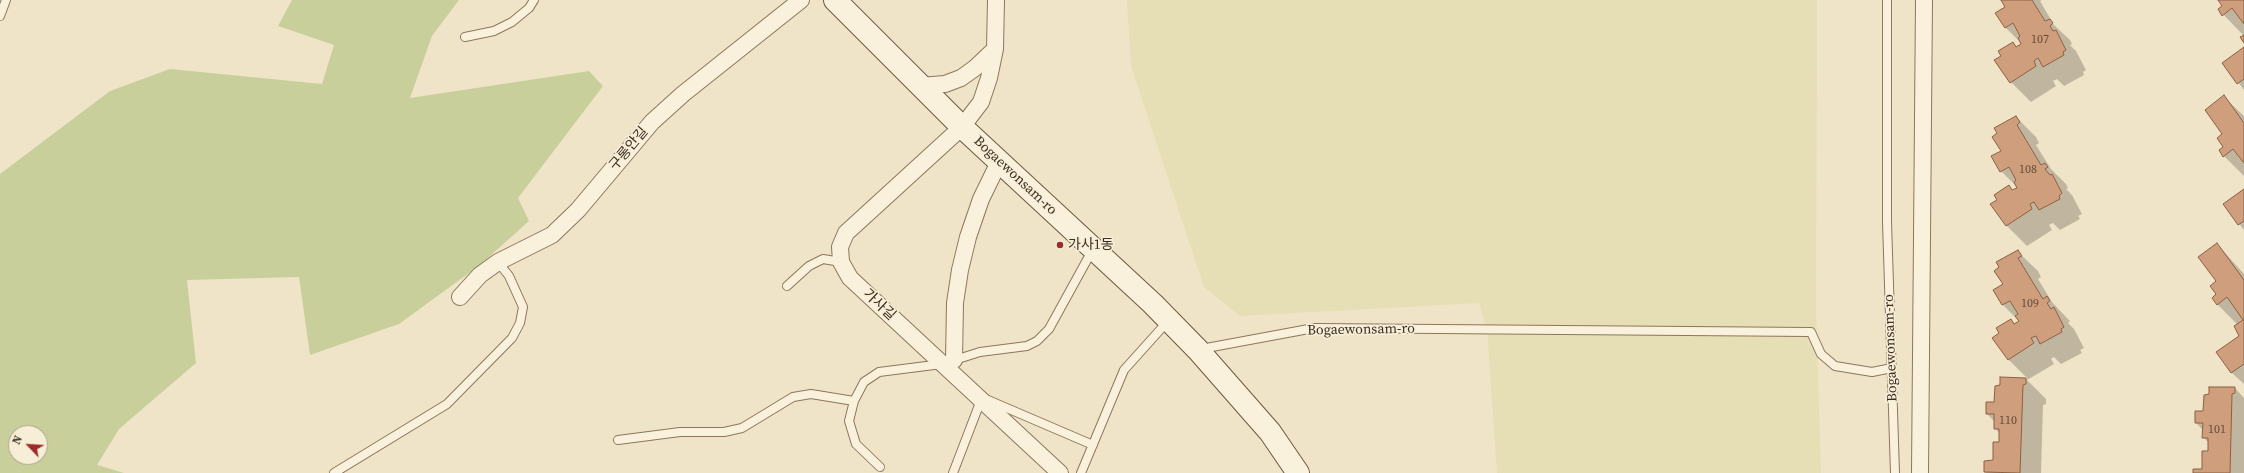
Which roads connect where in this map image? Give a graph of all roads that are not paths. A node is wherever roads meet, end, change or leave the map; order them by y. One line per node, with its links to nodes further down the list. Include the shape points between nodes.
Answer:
1 (6, 0): 8 (lane)
2 (534, 0): 9 (lane, via 529,8 494,31)
3 (801, 0): 15 (street, 구롱안길, via 683,94 652,122 578,210 552,235)
4 (834, 0): 11 (main road, Bogaewonsam-ro)
5 (996, 0): 10 (street)
6 (1887, 0): 22 (lane, Bogaewonsam-ro, via 1887,222)
7 (1924, 0): 34 (street)
8 (0, 16)
9 (465, 36)
10 (995, 49): 11 (street, via 961,78 946,84); 12 (street, via 989,78 980,102)
11 (920, 86): 12 (main road, Bogaewonsam-ro)
12 (962, 127): 13 (main road, Bogaewonsam-ro); 16 (street, via 846,233 840,246)
13 (1000, 162): 14 (main road, Bogaewonsam-ro); 21 (street, via 981,199 968,237 960,270)
14 (1093, 249): 19 (main road, Bogaewonsam-ro); 21 (lane, via 1049,329 1037,341 1027,346 980,352)
15 (498, 262): 18 (street, 구롱안길, via 480,275); 28 (lane, via 509,276 523,307 520,323 512,338 447,404)
16 (841, 262): 17 (lane, via 823,259 809,266); 21 (street, 가사길, via 850,278)
17 (787, 286)
18 (460, 297)
19 (1169, 320): 20 (main road, Bogaewonsam-ro); 26 (lane, via 1124,370)
20 (1198, 350): 22 (lane, Bogaewonsam-ro, via 1314,328 1811,332 1821,354 1835,366 1872,372); 32 (main road, Bogaewonsam-ro, via 1270,432)
21 (948, 362): 23 (street, 가사길); 24 (lane, via 879,372 864,382)
22 (1892, 368): 33 (lane, Bogaewonsam-ro)
23 (979, 398): 26 (lane, via 1028,415); 29 (lane); 30 (street, 가사길)
24 (854, 401): 25 (lane, via 810,394 793,397 742,428 724,432 680,432); 27 (lane, via 849,421 856,444)
25 (618, 440)
26 (1093, 445): 31 (lane)
27 (880, 467)
28 (334, 473)
29 (953, 473)
30 (1060, 473)
31 (1081, 473)
32 (1298, 473)
33 (1895, 473)
34 (1920, 473)

